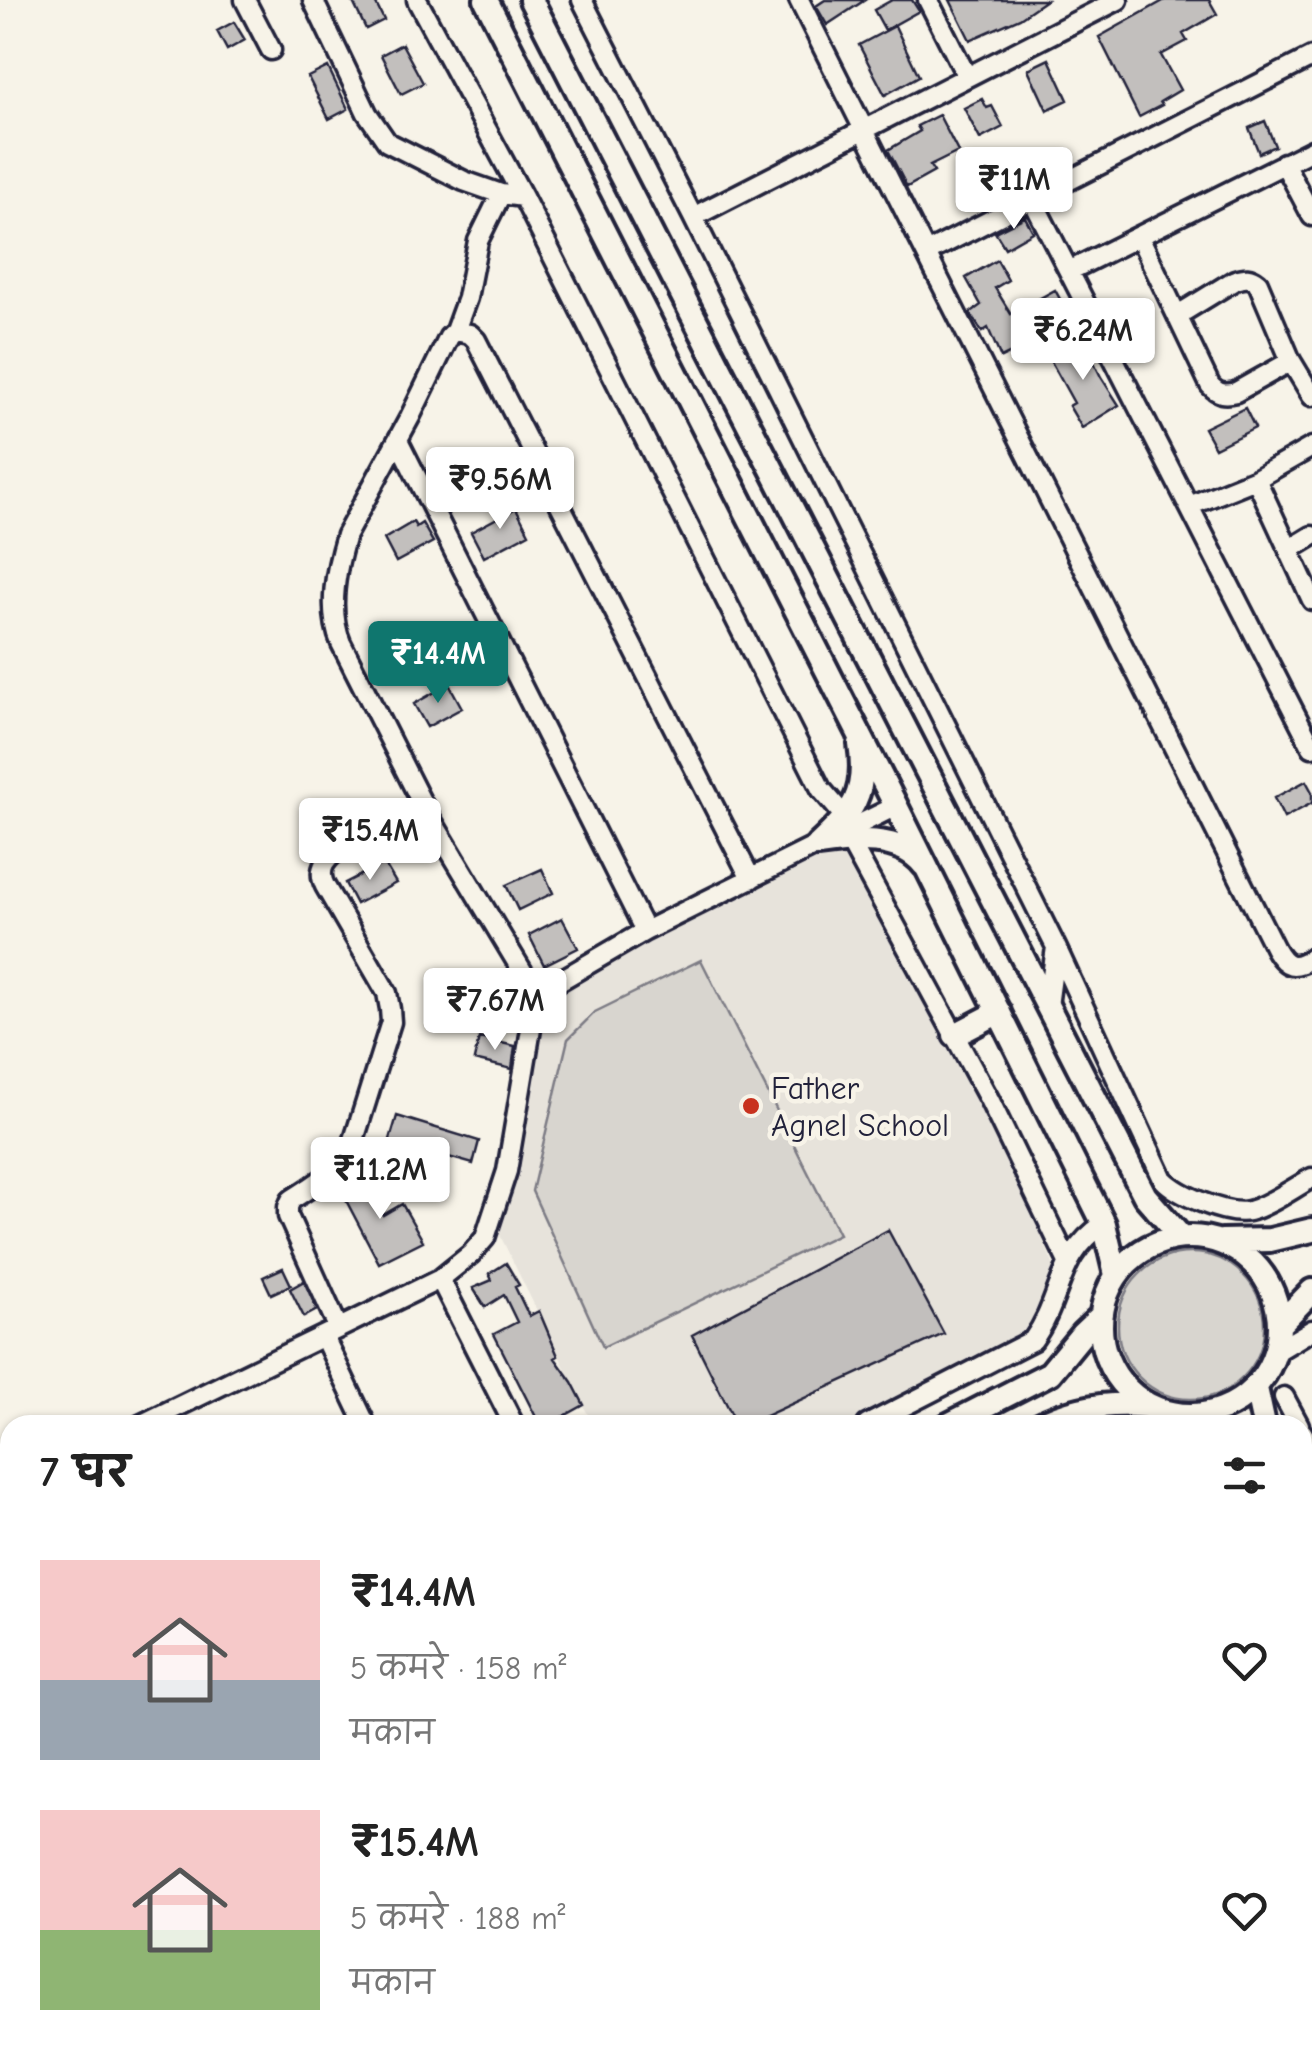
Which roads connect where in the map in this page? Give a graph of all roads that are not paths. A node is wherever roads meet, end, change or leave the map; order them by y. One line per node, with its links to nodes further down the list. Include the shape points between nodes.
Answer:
1 (245, 0): 10 (street)
2 (313, 0): 16 (street, via 386,142)
3 (416, 0): 17 (street)
4 (486, 0): 35 (street)
5 (530, 0): 47 (street)
6 (582, 0): 19 (street)
7 (798, 0): 13 (street)
8 (928, 0): 12 (street)
9 (1118, 0): 12 (street)
10 (271, 50)
11 (1312, 57): 18 (street)
12 (967, 77): 13 (street)
13 (864, 130): 19 (street); 22 (street)
14 (1312, 150): 15 (street)
15 (1284, 163): 20 (street); 21 (street)
16 (501, 194): 17 (street); 25 (street, via 478,241)
17 (523, 197): 39 (street, via 821,789)
18 (1032, 199): 22 (street); 23 (street)
19 (693, 216): 44 (street)
20 (1312, 216)
21 (1140, 238): 23 (street); 24 (street)
22 (926, 253): 45 (street, via 1275,950 1295,966)
23 (1069, 271): 31 (street)
24 (1178, 315): 26 (street, via 1217,392 1236,392); 26 (street, via 1235,280 1252,278)
25 (455, 331): 28 (street); 42 (street, via 476,340)
26 (1291, 361): 27 (street)
27 (1312, 396)
28 (398, 440): 38 (street, via 346,535 333,608 342,643); 43 (street)
29 (1312, 447): 30 (street)
30 (1256, 479): 31 (street); 33 (street)
31 (1189, 506): 36 (street)
32 (1312, 536): 33 (street)
33 (1289, 550): 34 (street)
34 (1312, 600)
35 (859, 732): 37 (street); 39 (street, via 862,778)
36 (1311, 743)
37 (896, 806): 40 (street); 41 (street)
38 (425, 809): 46 (street); 62 (street, via 342,847 322,867 325,886 386,993 391,1022 346,1157 288,1207)
39 (848, 829): 40 (street); 41 (street, via 920,859); 49 (street)
40 (818, 845): 42 (street)
41 (931, 876): 48 (street)
42 (751, 878): 43 (street)
43 (644, 931): 46 (street)
44 (1056, 946): 47 (street); 50 (street, via 1172,1189 1244,1212)
45 (1312, 958)
46 (539, 999): 57 (street, via 507,1172 486,1238)
47 (1048, 1006): 53 (street, via 1146,1196)
48 (998, 1012): 49 (street); 51 (street)
49 (955, 1035): 55 (street)
50 (1312, 1178)
51 (1104, 1224): 55 (street); 56 (street)
52 (1312, 1230): 54 (street)
53 (1181, 1237): 54 (street); 56 (street, via 1144,1249)
54 (1219, 1241): 60 (street, via 1262,1273)
55 (1068, 1262): 70 (street, via 1033,1340)
56 (1116, 1275): 59 (street)
57 (440, 1278): 62 (street); 69 (street)
58 (1312, 1291): 60 (street)
59 (1100, 1316): 66 (street, via 1104,1352 1120,1383); 71 (street, via 1050,1373)
60 (1280, 1324): 63 (street)
61 (1312, 1330): 63 (street)
62 (331, 1332): 67 (street); 68 (street)
63 (1277, 1351): 64 (street)
64 (1256, 1388): 74 (street); 75 (street)
65 (1284, 1398): 76 (street)
66 (1146, 1406): 72 (street, via 1122,1403); 73 (street)
67 (161, 1415)
68 (362, 1415)
69 (509, 1415)
70 (886, 1415)
71 (968, 1415)
72 (1058, 1415)
73 (1167, 1415)
74 (1206, 1415)
75 (1262, 1415)
76 (1294, 1415)

